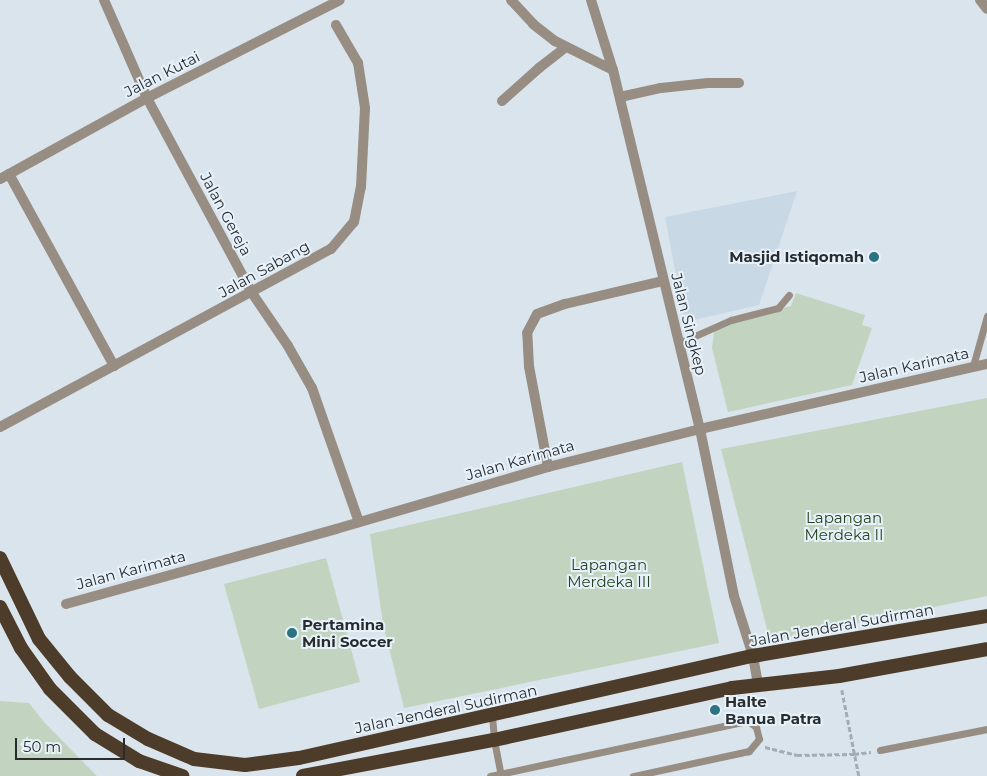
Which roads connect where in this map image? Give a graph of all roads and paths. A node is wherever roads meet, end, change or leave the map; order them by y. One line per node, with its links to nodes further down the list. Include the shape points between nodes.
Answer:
1 (104, 0): 12 (street, Jalan Gereja)
2 (340, 0): 12 (street, Jalan Kutai)
3 (511, 0): 8 (street, via 533,24)
4 (591, 0): 9 (street, Jalan Singkep)
5 (980, 0): 6 (street)
6 (987, 9)
7 (336, 25): 16 (street, Jalan Sabang, via 358,63 365,108 361,187 354,222 331,249)
8 (566, 48): 9 (street); 13 (street)
9 (613, 70): 11 (street, Jalan Singkep)
10 (739, 83): 11 (street, via 661,88)
11 (620, 97): 15 (street, Jalan Singkep)
12 (147, 98): 14 (street, Jalan Kutai); 16 (street, Jalan Gereja)
13 (502, 101)
14 (5, 177): 21 (street)
15 (663, 281): 19 (street, Jalan Singkep); 25 (street, via 565,304 537,314 527,332 529,366)
16 (252, 293): 21 (street, Jalan Sabang); 26 (street, Jalan Gereja, via 312,388)
17 (789, 295): 19 (lane, via 778,308 731,320)
18 (987, 316): 22 (lane)
19 (679, 344): 24 (street, Jalan Singkep)
20 (987, 364): 22 (street, Jalan Karimata)
21 (114, 366): 23 (street, Jalan Sabang)
22 (973, 366): 24 (street, Jalan Karimata)
23 (0, 427)
24 (700, 429): 25 (street, Jalan Karimata); 32 (street, Jalan Singkep, via 734,596)
25 (548, 467): 26 (street, Jalan Karimata)
26 (359, 522): 28 (street, Jalan Karimata)
27 (0, 558): 35 (highway, Jalan Jenderal Sudirman, via 39,640 70,677 108,715 148,739 194,759 245,765 299,758)
28 (66, 604)
29 (0, 607): 42 (highway, via 22,648 50,689 95,734 139,760)
30 (987, 616): 32 (highway, Jalan Jenderal Sudirman)
31 (987, 649): 33 (highway)
32 (753, 656): 34 (street, Jalan Singkep); 35 (highway, Jalan Jenderal Sudirman)
33 (839, 676): 34 (highway); 40 (path)
34 (758, 684): 37 (highway)
35 (492, 716): 37 (lane)
36 (987, 729): 39 (lane)
37 (494, 740): 41 (lane); 43 (highway)
38 (756, 745): 40 (path, via 797,755); 41 (lane, via 759,739 756,727 748,721); 45 (lane, via 749,751)
39 (880, 750): 40 (path)
40 (854, 754): 46 (path)
41 (501, 775): 44 (lane)
42 (182, 776)
43 (303, 776)
44 (490, 776)
45 (633, 776)
46 (860, 776)

